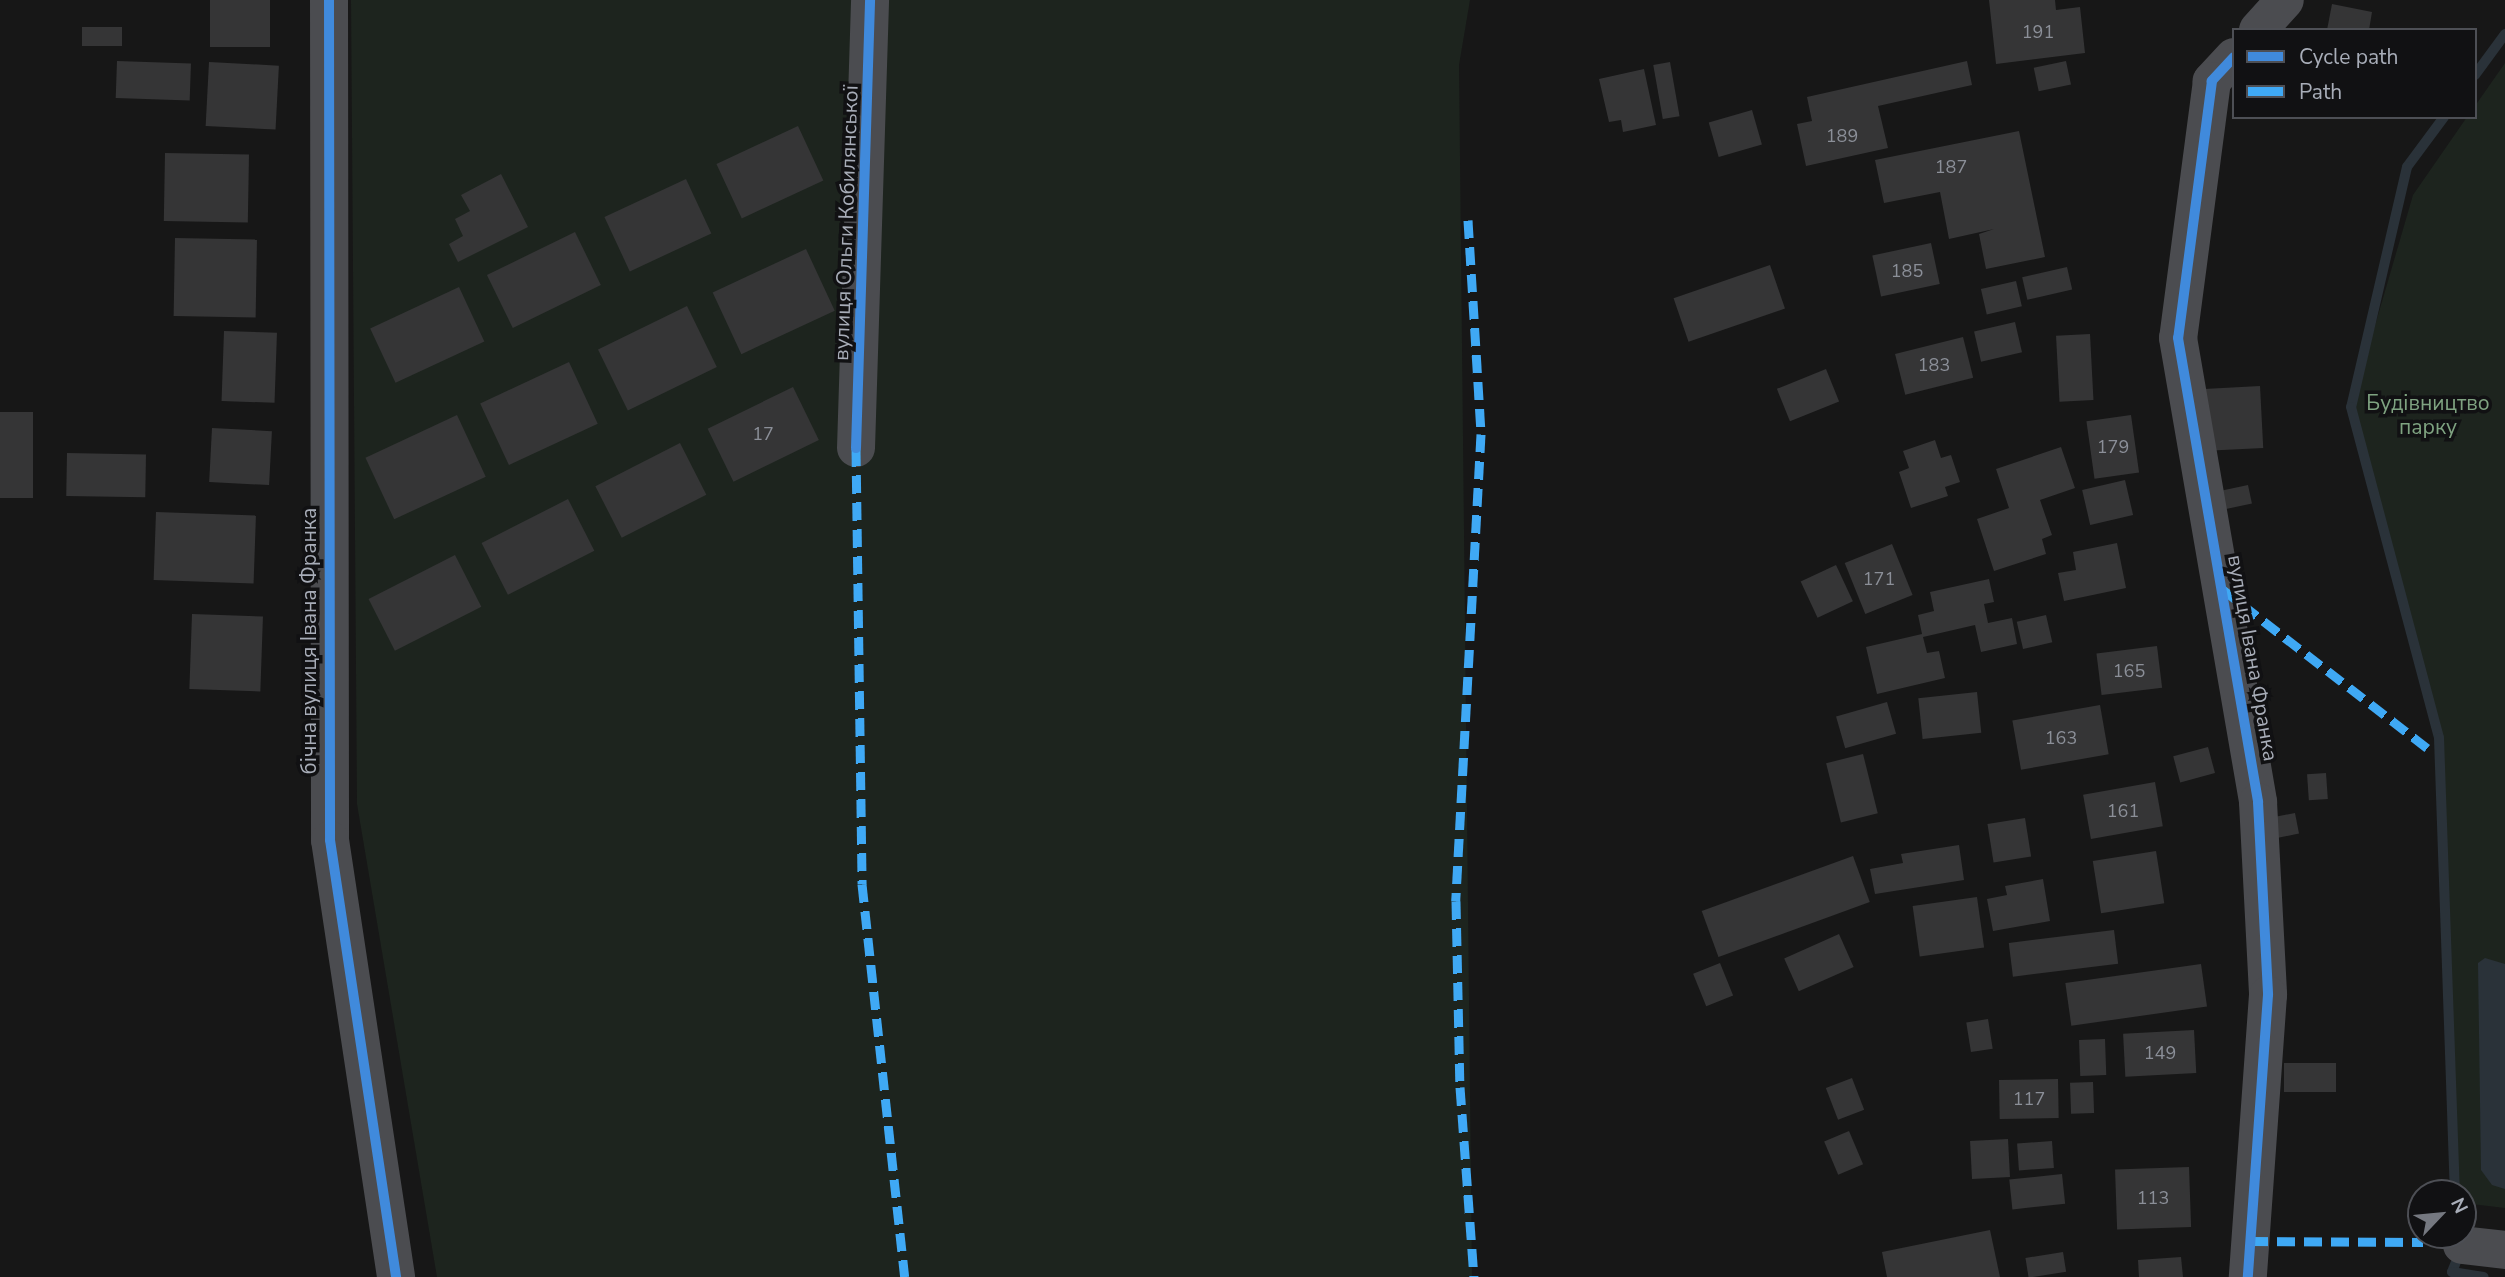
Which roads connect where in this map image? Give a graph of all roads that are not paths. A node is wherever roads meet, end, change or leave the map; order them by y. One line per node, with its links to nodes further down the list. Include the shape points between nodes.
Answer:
1 (329, 0): 9 (street, бічна вулиця Івана Франка, via 330,840)
2 (870, 0): 6 (street, вулиця Ольги Кобилянської)
3 (2285, 0): 4 (street)
4 (2261, 28)
5 (2232, 59): 10 (street, вулиця Івана Франка, via 2213,81 2178,338 2258,802 2268,995)
6 (856, 448)
7 (2477, 1247): 8 (street)
8 (2505, 1250)
9 (396, 1277)
10 (2248, 1277)

